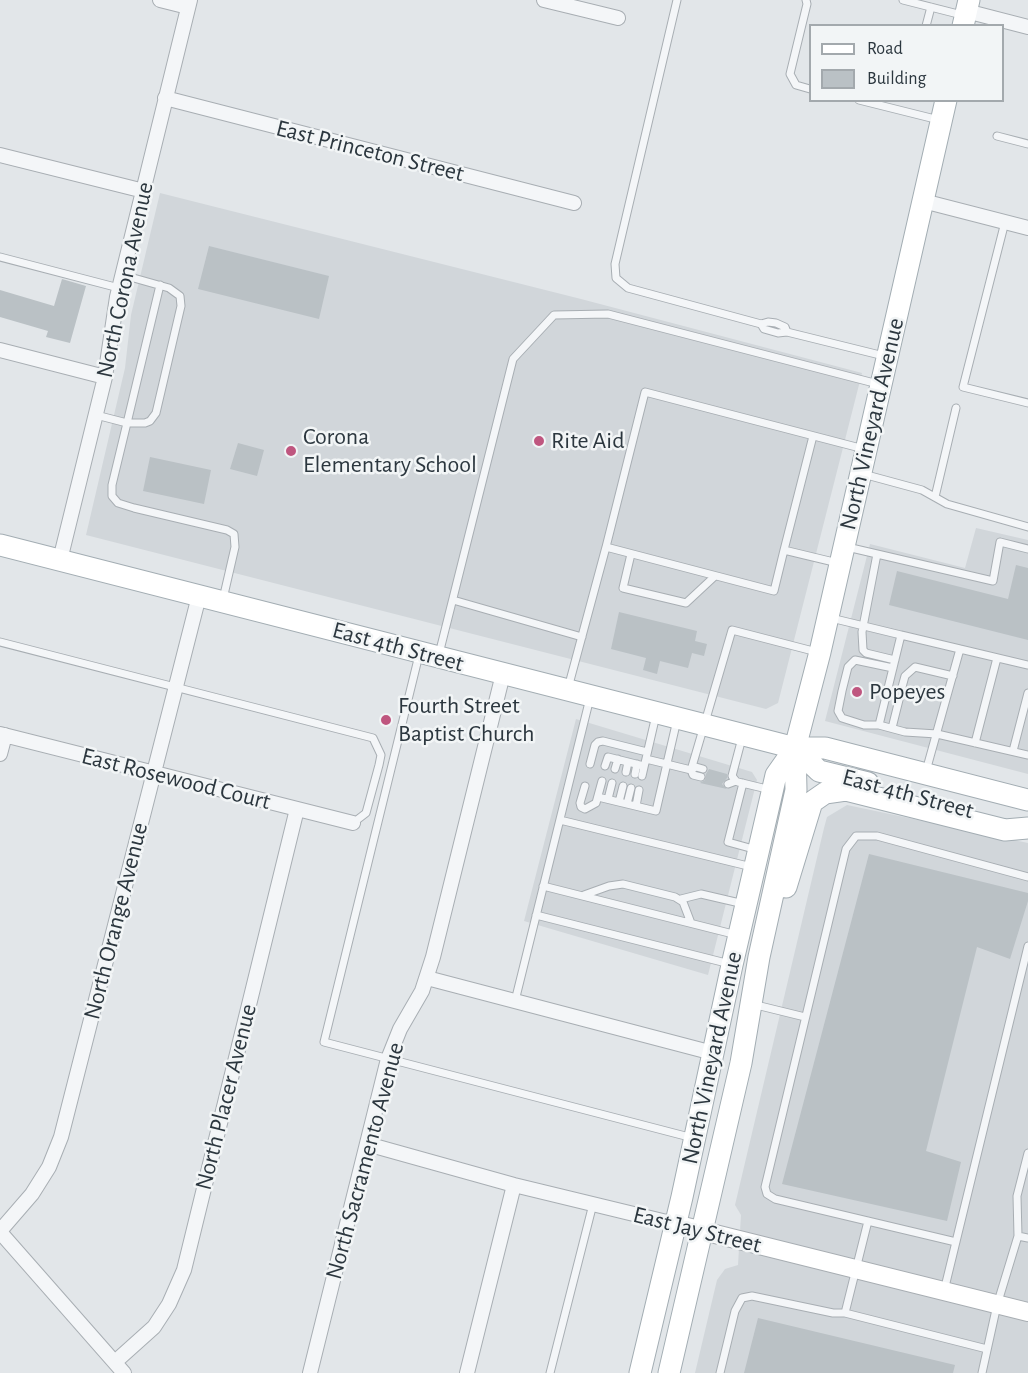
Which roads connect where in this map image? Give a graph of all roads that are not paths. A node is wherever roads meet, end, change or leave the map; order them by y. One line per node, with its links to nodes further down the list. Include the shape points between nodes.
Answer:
1 (160, 0): 6 (street)
2 (544, 0): 9 (street)
3 (677, 0): 28 (lane, via 615,264 616,278 628,288 761,324 764,329)
4 (806, 0): 12 (lane, via 790,74 796,85)
5 (903, 0): 7 (lane)
6 (189, 4): 13 (street, North Corona Avenue)
7 (931, 7): 8 (lane); 10 (lane)
8 (966, 13): 11 (street)
9 (618, 18)
10 (927, 24)
11 (1028, 27)
12 (809, 89)
13 (165, 98): 19 (street, North Corona Avenue); 21 (street, East Princeton Street)
14 (874, 102): 15 (lane)
15 (944, 111): 20 (main road, North Vineyard Avenue)
16 (997, 136): 17 (lane)
17 (1028, 143)
18 (0, 155): 19 (street)
19 (144, 191): 25 (street, North Corona Avenue)
20 (923, 201): 22 (street); 28 (main road, North Vineyard Avenue)
21 (574, 203)
22 (1005, 222): 23 (street); 31 (lane, via 963,387)
23 (1028, 228)
24 (0, 257): 25 (lane)
25 (121, 282): 26 (lane); 29 (street, North Corona Avenue)
26 (160, 285): 34 (lane); 34 (lane, via 180,296 176,333 156,413 150,421)
27 (0, 350): 29 (street)
28 (887, 357): 30 (main road, North Vineyard Avenue)
29 (105, 377): 33 (street, North Corona Avenue)
30 (881, 384): 36 (main road, North Vineyard Avenue); 50 (lane, via 608,314 554,315 513,359)
31 (1028, 403)
32 (956, 408): 38 (lane)
33 (96, 415): 34 (lane); 47 (street, North Corona Avenue)
34 (128, 423): 51 (lane, via 112,496 134,508 234,534 235,547)
35 (813, 436): 36 (lane); 41 (lane, via 645,392); 43 (lane)
36 (866, 449): 37 (main road, North Vineyard Avenue)
37 (861, 473): 38 (lane); 46 (main road, North Vineyard Avenue)
38 (934, 497): 39 (lane)
39 (1028, 527)
40 (0, 545): 47 (main road, East 4th Street)
41 (606, 547): 44 (lane); 55 (lane)
42 (1028, 549): 45 (lane, via 1000,542 993,581)
43 (784, 550): 46 (lane); 48 (lane, via 774,591)
44 (631, 554): 48 (lane); 48 (lane, via 623,588 686,603)
45 (878, 554): 46 (lane); 53 (lane)
46 (842, 555): 52 (main road, North Vineyard Avenue)
47 (60, 560): 49 (main road, East 4th Street)
48 (715, 576)
49 (199, 596): 51 (main road, East 4th Street); 66 (street, North Orange Avenue)
50 (453, 600): 55 (lane); 59 (lane)
51 (222, 602): 59 (main road, East 4th Street)
52 (828, 617): 53 (lane); 58 (main road, North Vineyard Avenue)
53 (863, 626): 54 (lane); 61 (lane, via 866,654)
54 (901, 635): 57 (lane); 61 (lane)
55 (582, 637): 68 (lane)
56 (0, 642): 66 (lane)
57 (960, 649): 60 (lane); 65 (lane)
58 (820, 652): 74 (lane, via 732,630); 81 (main road, North Vineyard Avenue)
59 (429, 655): 64 (main road, East 4th Street); 132 (lane, via 324,1042)
60 (997, 658): 62 (lane); 80 (lane)
61 (895, 660): 63 (lane)
62 (1028, 665)
63 (893, 669): 75 (lane); 75 (lane, via 855,660 848,667 838,711 842,718)
64 (503, 674): 68 (main road, East 4th Street); 127 (street, North Sacramento Avenue)
65 (953, 676): 67 (lane, via 915,667 905,676); 78 (lane)
66 (175, 687): 94 (street, North Orange Avenue); 113 (lane, via 373,738 381,755 379,765 366,813)
67 (902, 687)
68 (568, 690): 70 (main road, East 4th Street)
69 (1028, 693): 82 (lane)
70 (590, 696): 72 (main road, East 4th Street); 112 (lane)
71 (899, 700): 76 (lane)
72 (656, 712): 73 (main road, East 4th Street); 86 (lane)
73 (678, 717): 74 (main road, East 4th Street); 89 (lane)
74 (705, 724): 77 (main road, East 4th Street); 93 (lane)
75 (879, 725): 76 (lane)
76 (892, 728): 78 (lane)
77 (743, 734): 81 (main road, East 4th Street); 99 (lane)
78 (937, 734): 80 (lane); 96 (lane)
79 (2, 735): 83 (street); 94 (street, East Rosewood Court)
80 (975, 742): 82 (lane)
81 (795, 748): 96 (main road, East 4th Street, via 825,748); 104 (main road, North Vineyard Avenue, via 776,776); 114 (main road, East 4th Street, via 819,771); 121 (main road, North Vineyard Avenue, via 796,790)
82 (1013, 751): 84 (lane)
83 (0, 754)
84 (1028, 755)
85 (618, 759): 87 (lane); 90 (lane, via 608,757); 91 (lane)
86 (643, 761): 87 (lane); 88 (lane, via 603,741 595,745); 89 (lane); 97 (lane)
87 (628, 762): 95 (lane)
88 (590, 764)
89 (666, 764): 93 (lane); 110 (lane, via 656,811)
90 (605, 766)
91 (615, 768)
92 (703, 769): 93 (lane)
93 (691, 770): 98 (lane)
94 (153, 772): 111 (street, East Rosewood Court); 141 (street, North Orange Avenue, via 61,1137 50,1167)
95 (626, 772)
96 (925, 773): 107 (main road, East 4th Street)
97 (638, 775)
98 (701, 777)
99 (734, 780): 104 (lane); 115 (lane, via 728,842)
100 (602, 781): 105 (lane)
101 (612, 783): 106 (lane)
102 (585, 786): 105 (lane, via 581,807 592,807)
103 (622, 786): 108 (lane)
104 (772, 791): 115 (main road, North Vineyard Avenue)
105 (598, 796): 106 (lane)
106 (608, 799): 108 (lane)
107 (1028, 800)
108 (619, 802): 109 (lane)
109 (627, 804): 110 (lane); 110 (lane, via 635,789)
110 (636, 806)
111 (297, 809): 113 (street, East Rosewood Court); 152 (street, North Placer Avenue, via 184,1270 154,1327)
112 (560, 820): 115 (lane); 117 (lane)
113 (353, 823)
114 (1028, 827): 121 (main road, via 1005,830 846,790 825,793 812,802 785,891)
115 (757, 859): 120 (main road, North Vineyard Avenue)
116 (1028, 877): 130 (lane, via 878,836 856,836 846,849)
117 (543, 886): 118 (lane); 122 (lane)
118 (583, 896): 119 (lane, via 623,884); 123 (lane)
119 (681, 899): 120 (lane, via 701,894); 123 (lane)
120 (746, 905): 124 (main road, North Vineyard Avenue)
121 (770, 909): 129 (main road, North Vineyard Avenue)
122 (536, 915): 126 (lane); 128 (lane)
123 (691, 923): 124 (lane)
124 (739, 935): 126 (main road, North Vineyard Avenue); 133 (main road, via 748,958 734,1036)
125 (1028, 946): 145 (lane)
126 (732, 965): 131 (main road, North Vineyard Avenue)
127 (427, 978): 128 (street); 132 (street, North Sacramento Avenue)
128 (515, 1001): 131 (street)
129 (752, 1004): 130 (lane); 133 (main road, North Vineyard Avenue)
130 (805, 1017): 139 (lane, via 765,1187 767,1194)
131 (713, 1053): 134 (main road, North Vineyard Avenue)
132 (388, 1059): 134 (lane); 135 (street, North Sacramento Avenue)
133 (741, 1063): 142 (main road, North Vineyard Avenue)
134 (694, 1138): 140 (main road, North Vineyard Avenue)
135 (367, 1144): 137 (street, East Jay Street); 153 (street, North Sacramento Avenue)
136 (1028, 1153): 143 (lane, via 1017,1196)
137 (514, 1185): 138 (street, East Jay Street); 154 (street)
138 (593, 1204): 140 (street, East Jay Street); 155 (lane)
139 (868, 1221): 145 (lane); 146 (lane)
140 (675, 1224): 142 (street, East Jay Street); 156 (main road, North Vineyard Avenue)
141 (0, 1231): 152 (street)
142 (703, 1231): 146 (street, East Jay Street); 157 (main road, North Vineyard Avenue)
143 (1018, 1236): 144 (lane); 148 (lane)
144 (1028, 1238)
145 (956, 1242): 147 (lane)
146 (856, 1269): 147 (street, East Jay Street); 150 (lane)
147 (944, 1291): 148 (street, East Jay Street)
148 (997, 1305): 149 (street, East Jay Street); 151 (lane)
149 (1028, 1312)
150 (845, 1313): 151 (lane); 158 (lane, via 753,1296 742,1298 735,1311)
151 (987, 1349): 159 (lane)
152 (120, 1368)
153 (310, 1373)
154 (467, 1373)
155 (550, 1373)
156 (640, 1373)
157 (669, 1373)
158 (720, 1373)
159 (982, 1373)

